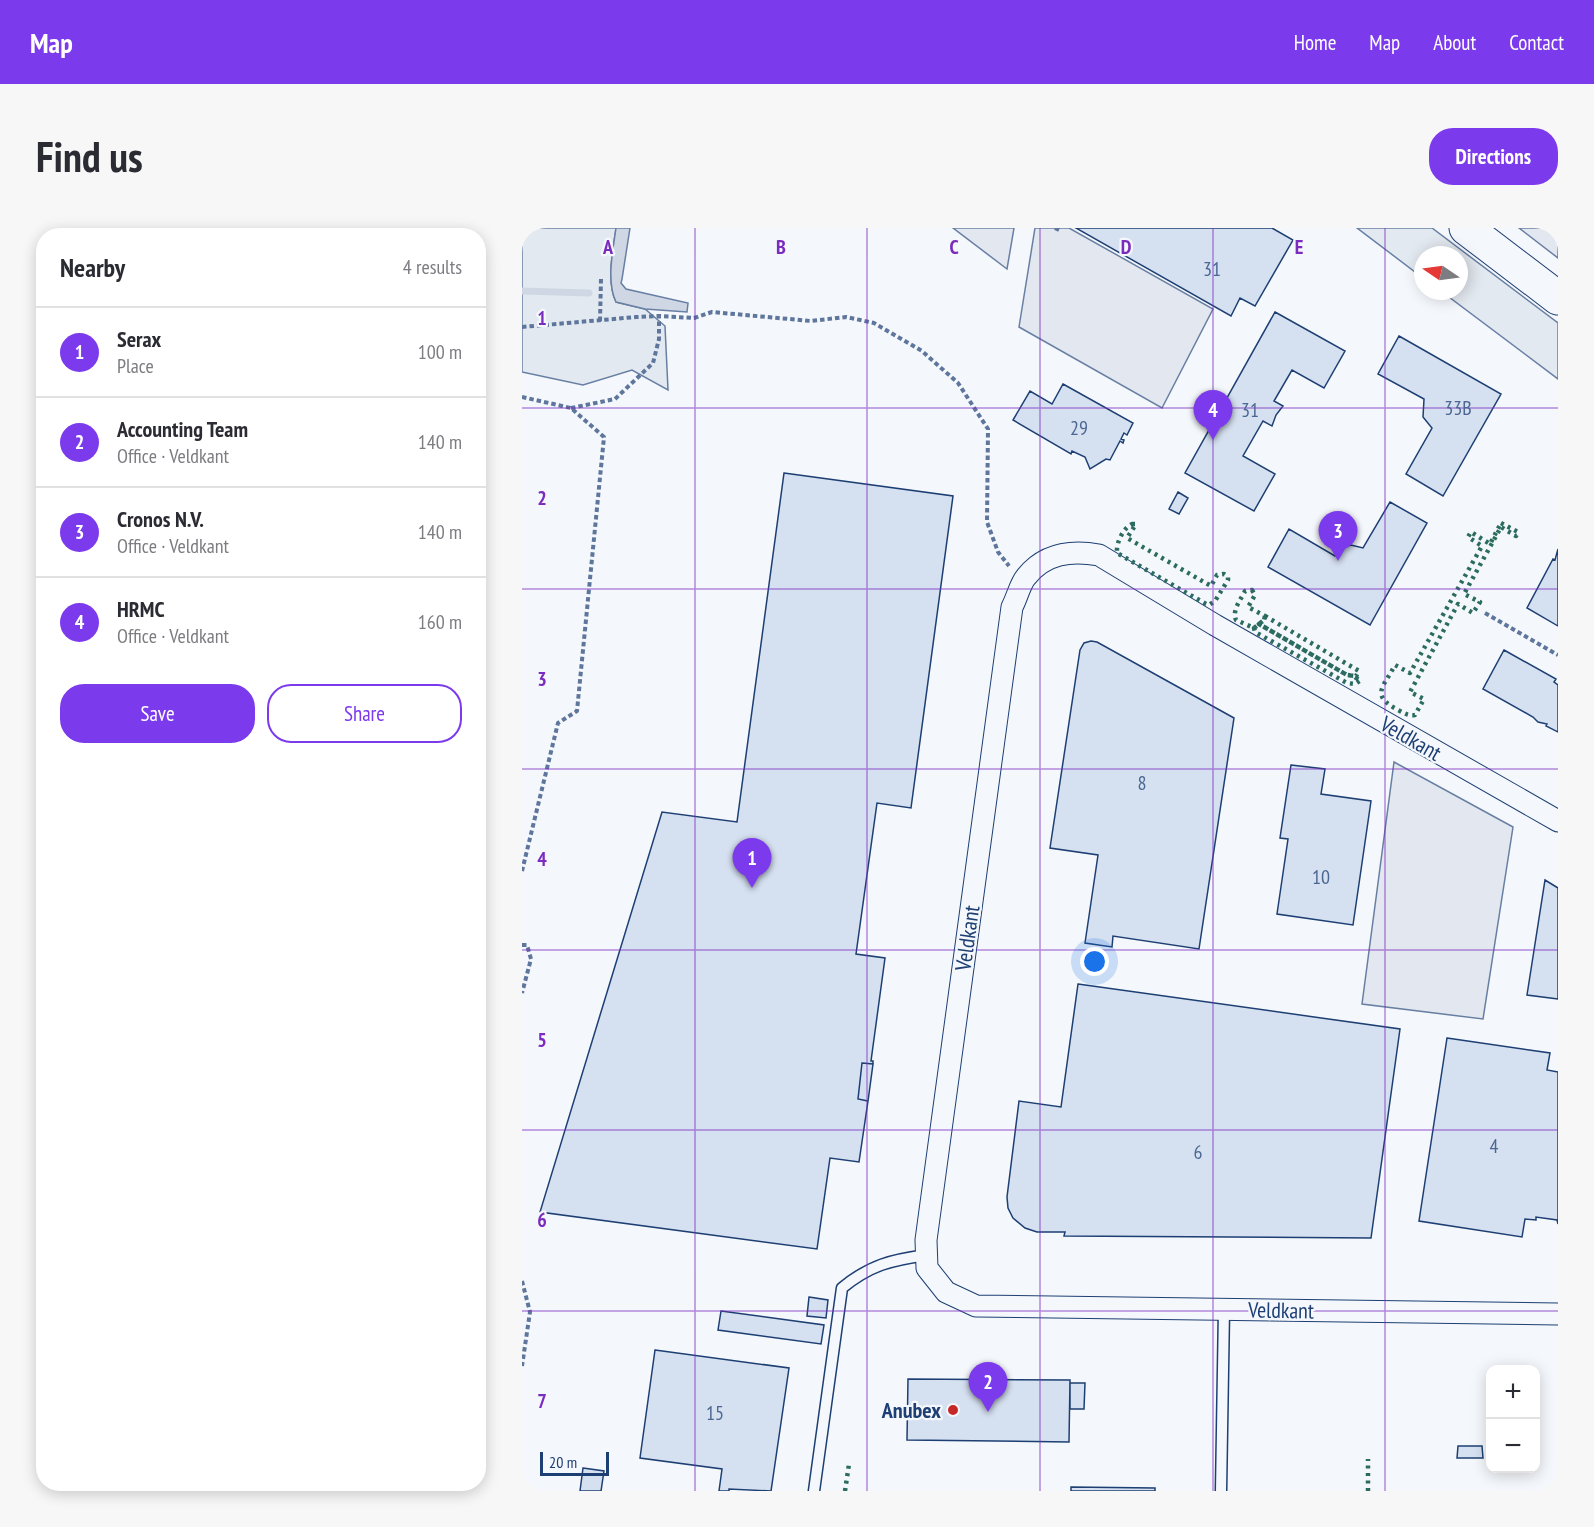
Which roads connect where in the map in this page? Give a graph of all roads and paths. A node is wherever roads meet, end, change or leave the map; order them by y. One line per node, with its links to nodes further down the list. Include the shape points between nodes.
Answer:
1 (1055, 228): 3 (path)
2 (1466, 228): 5 (highway)
3 (1061, 231)
4 (601, 279): 7 (path)
5 (1558, 298)
6 (659, 316): 7 (path); 10 (path, via 654,363 615,399); 11 (path, via 694,318 712,312 811,321 846,317 874,323 922,351 958,383 988,429 987,522 998,552)
7 (600, 321): 8 (path)
8 (522, 327)
9 (522, 397): 10 (path)
10 (571, 408): 15 (path, via 604,437 577,711 558,723)
11 (1023, 584): 14 (street, Veldkant, via 1048,558 1078,551 1099,555); 18 (street, Veldkant, via 1012,607)
12 (1485, 612): 13 (path)
13 (1558, 655)
14 (1558, 821)
15 (522, 871)
16 (522, 945): 17 (path, via 527,945 531,959)
17 (522, 993)
18 (927, 1255): 20 (street, Veldkant, via 927,1268 946,1292 976,1306); 23 (lane, via 896,1259 862,1272 842,1288)
19 (522, 1281): 22 (path, via 530,1312)
20 (1224, 1309): 21 (street, Veldkant); 24 (lane)
21 (1558, 1314)
22 (522, 1366)
23 (814, 1491)
24 (1221, 1491)

